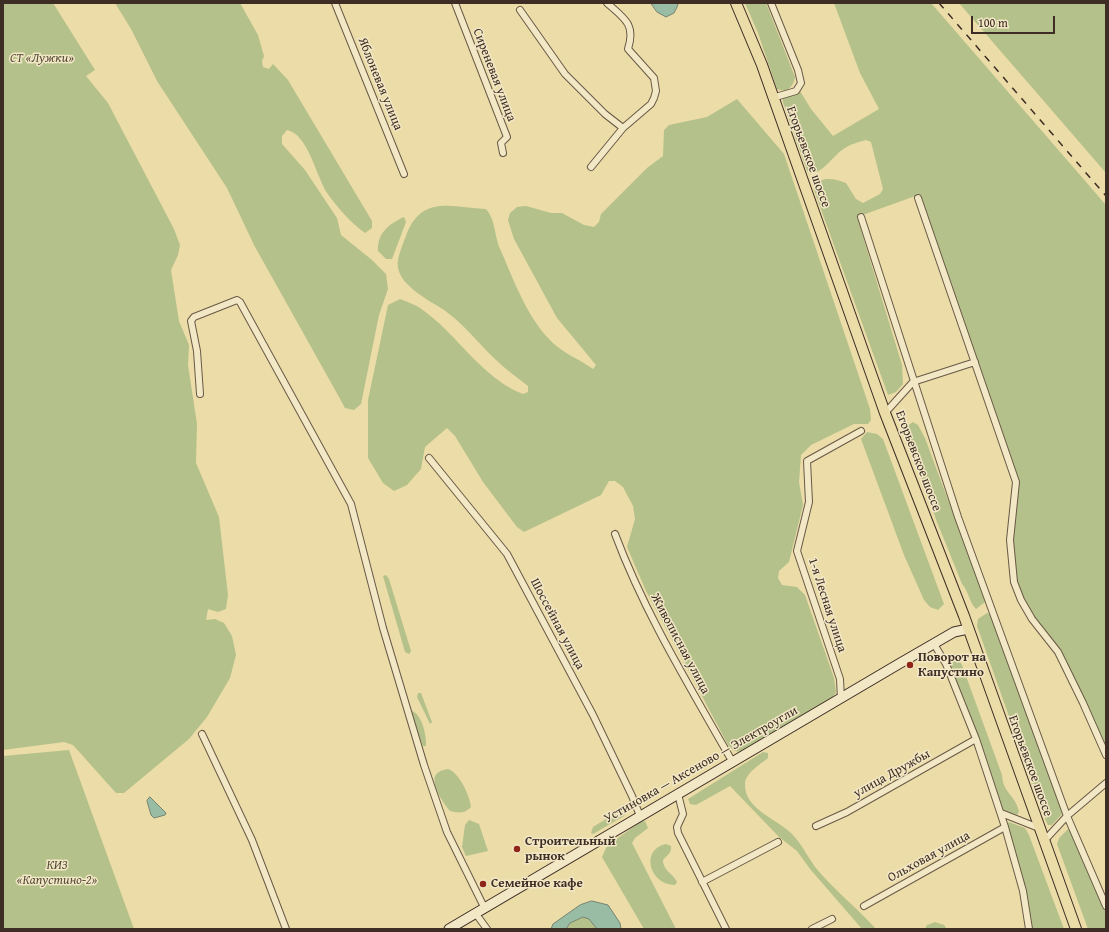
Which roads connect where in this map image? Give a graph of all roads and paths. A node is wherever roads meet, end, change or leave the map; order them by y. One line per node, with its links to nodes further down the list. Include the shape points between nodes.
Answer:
1 (335, 3): 11 (street, Яблоневая улица)
2 (455, 3): 9 (street, Сиреневая улица, via 507,137 501,143)
3 (607, 3): 8 (street, via 626,20 631,33 628,49 654,78 656,91 651,104)
4 (736, 3): 7 (main road, Егорьевское шоссе)
5 (771, 3): 7 (street, via 801,83 796,91)
6 (520, 10): 8 (street, via 565,74 605,114)
7 (772, 98): 17 (main road, Егорьевское шоссе)
8 (623, 128): 10 (street)
9 (503, 153)
10 (592, 167)
11 (404, 174)
12 (918, 198): 14 (street)
13 (861, 217): 15 (street)
14 (975, 362): 15 (street); 26 (street, via 1016,482 1010,540 1014,582 1032,619 1058,652 1084,703)
15 (913, 382): 17 (street); 32 (street, via 958,518)
16 (200, 394): 41 (street, via 197,351 191,321 194,317 237,300 306,419 351,504 383,628 422,758 447,832)
17 (885, 413): 21 (main road, Егорьевское шоссе)
18 (861, 431): 23 (street, 1-я Лесная улица, via 807,461 809,502 797,551 840,679)
19 (429, 458): 31 (street, Шоссейная улица, via 507,554 593,715)
20 (615, 534): 27 (street, Живописная улица, via 628,569 659,632)
21 (968, 629): 22 (main road, Устиновка — Аксеново — Электроугли, via 954,632); 35 (main road, Егорьевское шоссе)
22 (934, 644): 23 (main road, Устиновка — Аксеново — Электроугли); 25 (street, via 946,664)
23 (841, 698): 27 (main road, Устиновка — Аксеново — Электроугли)
24 (202, 734): 44 (street, via 252,840)
25 (976, 739): 30 (street); 33 (street, улица Дружбы, via 847,812)
26 (1106, 755)
27 (732, 761): 29 (main road, Устиновка — Аксеново — Электроугли)
28 (1106, 783): 32 (street)
29 (678, 794): 31 (main road, Устиновка — Аксеново — Электроугли); 38 (street, via 683,814 677,826 678,833)
30 (1001, 813): 34 (street); 35 (street)
31 (640, 816): 41 (main road, Устиновка — Аксеново — Электроугли)
32 (1067, 816): 36 (street); 40 (street)
33 (816, 826)
34 (1005, 827): 39 (street, Ольховая улица); 49 (street, via 1023,891)
35 (1039, 828): 36 (main road, Егорьевское шоссе)
36 (1044, 841): 50 (main road, Егорьевское шоссе)
37 (778, 842): 38 (street)
38 (702, 882): 47 (street)
39 (864, 906)
40 (1106, 906)
41 (485, 908): 42 (main road, Устиновка — Аксеново — Электроугли)
42 (476, 914): 45 (main road, Устиновка — Аксеново — Электроугли); 46 (street)
43 (832, 919): 48 (street)
44 (286, 929)
45 (449, 929)
46 (486, 929)
47 (726, 929)
48 (812, 929)
49 (1029, 929)
50 (1076, 929)

